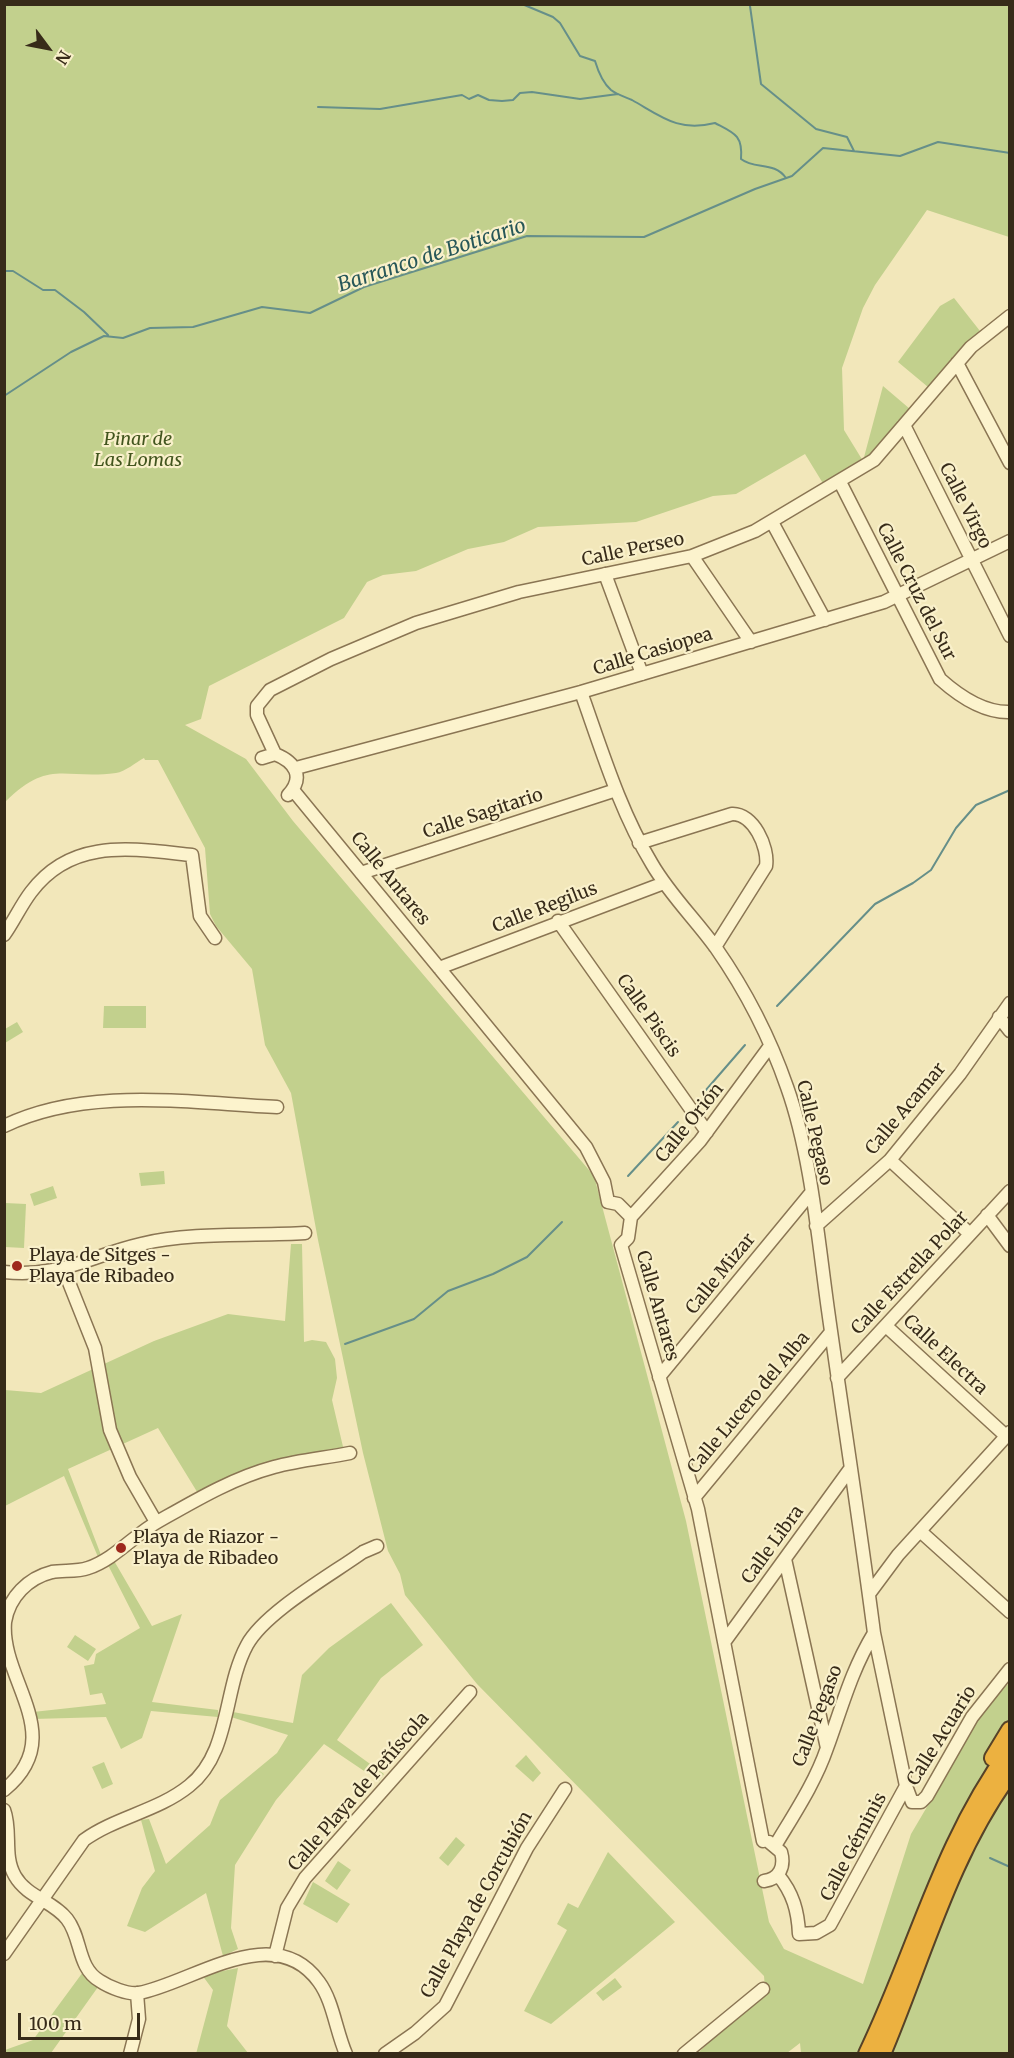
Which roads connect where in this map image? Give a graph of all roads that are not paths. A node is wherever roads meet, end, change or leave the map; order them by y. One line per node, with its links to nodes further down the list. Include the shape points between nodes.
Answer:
1 (1010, 316): 2 (street, Calle Perseo)
2 (957, 363): 3 (street, Calle Perseo); 4 (street)
3 (904, 425): 5 (street, Calle Perseo, via 874,460); 9 (street, Calle Virgo)
4 (1010, 463)
5 (840, 482): 6 (street, Calle Perseo); 11 (street, Calle Cruz del Sur)
6 (772, 522): 8 (street, Calle Perseo); 12 (street)
7 (1010, 541): 9 (street, Calle Casiopea)
8 (692, 556): 10 (street, Calle Perseo); 14 (street)
9 (972, 561): 11 (street, Calle Casiopea); 13 (street, Calle Virgo)
10 (605, 574): 15 (street); 18 (street, Calle Perseo, via 519,592 417,623 270,690 257,705 257,716)
11 (899, 595): 12 (street, Calle Casiopea); 17 (street, Calle Cruz del Sur, via 940,679 980,706)
12 (825, 620): 14 (street, Calle Casiopea)
13 (1010, 636)
14 (751, 642): 15 (street, Calle Casiopea)
15 (642, 674): 16 (street, Calle Casiopea)
16 (581, 692): 20 (street, Calle Casiopea); 21 (street, Calle Pegaso)
17 (1010, 712)
18 (275, 754): 19 (street); 20 (street)
19 (262, 758)
20 (296, 768): 23 (street, Calle Antares, via 297,783 290,793)
21 (616, 790): 22 (street, Calle Pegaso); 23 (street, Calle Sagitario)
22 (639, 843): 24 (street, Calle Pegaso); 28 (street, via 732,814 748,818 767,850 766,866)
23 (361, 873): 29 (street, Calle Antares)
24 (664, 883): 25 (street, Calle Regilus); 28 (street, Calle Pegaso)
25 (558, 921): 29 (street, Calle Regilus); 36 (street, Calle Piscis)
26 (4, 935): 27 (street, via 31,891 57,867 87,853 115,848 192,855 200,916)
27 (214, 938)
28 (715, 947): 33 (street, Calle Pegaso, via 744,993)
29 (439, 968): 41 (street, Calle Antares, via 586,1147 608,1202 618,1204)
30 (1010, 1003): 31 (street, Calle Acamar)
31 (999, 1017): 32 (street); 37 (street, Calle Acamar, via 960,1074)
32 (1010, 1031)
33 (770, 1046): 36 (street, Calle Orión); 39 (street, Calle Pegaso, via 788,1088)
34 (277, 1107): 35 (street, via 102,1102 64,1106)
35 (4, 1126)
36 (707, 1132): 41 (street, Calle Orión)
37 (890, 1160): 42 (street, Calle Acamar); 44 (street)
38 (1010, 1191): 40 (street, Calle Estrella Polar)
39 (810, 1194): 42 (street, Calle Pegaso); 50 (street, Calle Mizar)
40 (987, 1215): 44 (street, Calle Estrella Polar); 45 (street)
41 (631, 1217): 50 (street, Calle Antares, via 628,1238 621,1245)
42 (816, 1226): 49 (street, Calle Pegaso)
43 (305, 1233): 46 (street, via 142,1243)
44 (970, 1234): 48 (street, Calle Estrella Polar)
45 (1010, 1246)
46 (64, 1270): 47 (street); 56 (street, via 95,1348 110,1430 130,1477)
47 (4, 1272)
48 (886, 1326): 51 (street, Calle Estrella Polar); 52 (street, Calle Electra)
49 (831, 1332): 51 (street, Calle Pegaso); 55 (street, Calle Lucero del Alba)
50 (659, 1377): 55 (street, Calle Antares)
51 (837, 1378): 54 (street, Calle Pegaso)
52 (1008, 1434): 57 (street)
53 (350, 1453): 56 (street, via 275,1467 241,1478)
54 (850, 1469): 59 (street, Calle Libra); 60 (street, Calle Pegaso)
55 (694, 1497): 63 (street, Calle Antares)
56 (156, 1522): 73 (street, via 87,1568 50,1573 25,1584 13,1600 5,1622 7,1648 33,1738 20,1778)
57 (920, 1531): 60 (street); 61 (street)
58 (377, 1546): 79 (street, via 363,1551 260,1627 235,1671 218,1742 207,1766 189,1786 84,1840)
59 (785, 1559): 63 (street, Calle Libra); 67 (street)
60 (868, 1594): 62 (street, Calle Pegaso)
61 (1010, 1612)
62 (874, 1634): 67 (street, Calle Pegaso, via 847,1687); 70 (street)
63 (725, 1641): 75 (street, Calle Antares)
64 (1010, 1670): 70 (street, Calle Acuario, via 972,1717 927,1796 921,1802 912,1802)
65 (470, 1692): 83 (street, Calle Playa de Peñíscola, via 305,1878 287,1908)
66 (1010, 1730): 80 (highway, via 949,1834 933,1870)
67 (827, 1750): 75 (street, Calle Pegaso, via 801,1803)
68 (1010, 1750): 80 (highway, via 985,1784)
69 (1010, 1773): 76 (highway)
70 (906, 1786): 81 (street, Calle Géminis, via 837,1916 816,1933)
71 (1010, 1786): 76 (highway)
72 (566, 1789): 88 (street, Calle Playa de Corcubión, via 526,1848 445,2006)
73 (4, 1790)
74 (4, 1810): 79 (street, via 14,1875 25,1889)
75 (765, 1843): 77 (street, Calle Antares, via 783,1859)
76 (958, 1864): 91 (highway)
77 (778, 1875): 78 (street); 81 (street, Calle Antares, via 794,1899)
78 (764, 1881)
79 (42, 1900): 82 (street); 85 (street, via 66,1917 75,1931 83,1963 98,1981)
80 (926, 1906): 90 (highway)
81 (799, 1934)
82 (4, 1954)
83 (275, 1956): 85 (street, via 245,1956); 87 (street, via 309,1970 320,1983 332,2007 335,2028)
84 (763, 1989): 89 (street)
85 (136, 1993): 86 (street, via 139,2019)
86 (130, 2054)
87 (346, 2054)
88 (385, 2054)
89 (684, 2054)
90 (867, 2054)
91 (882, 2054)

